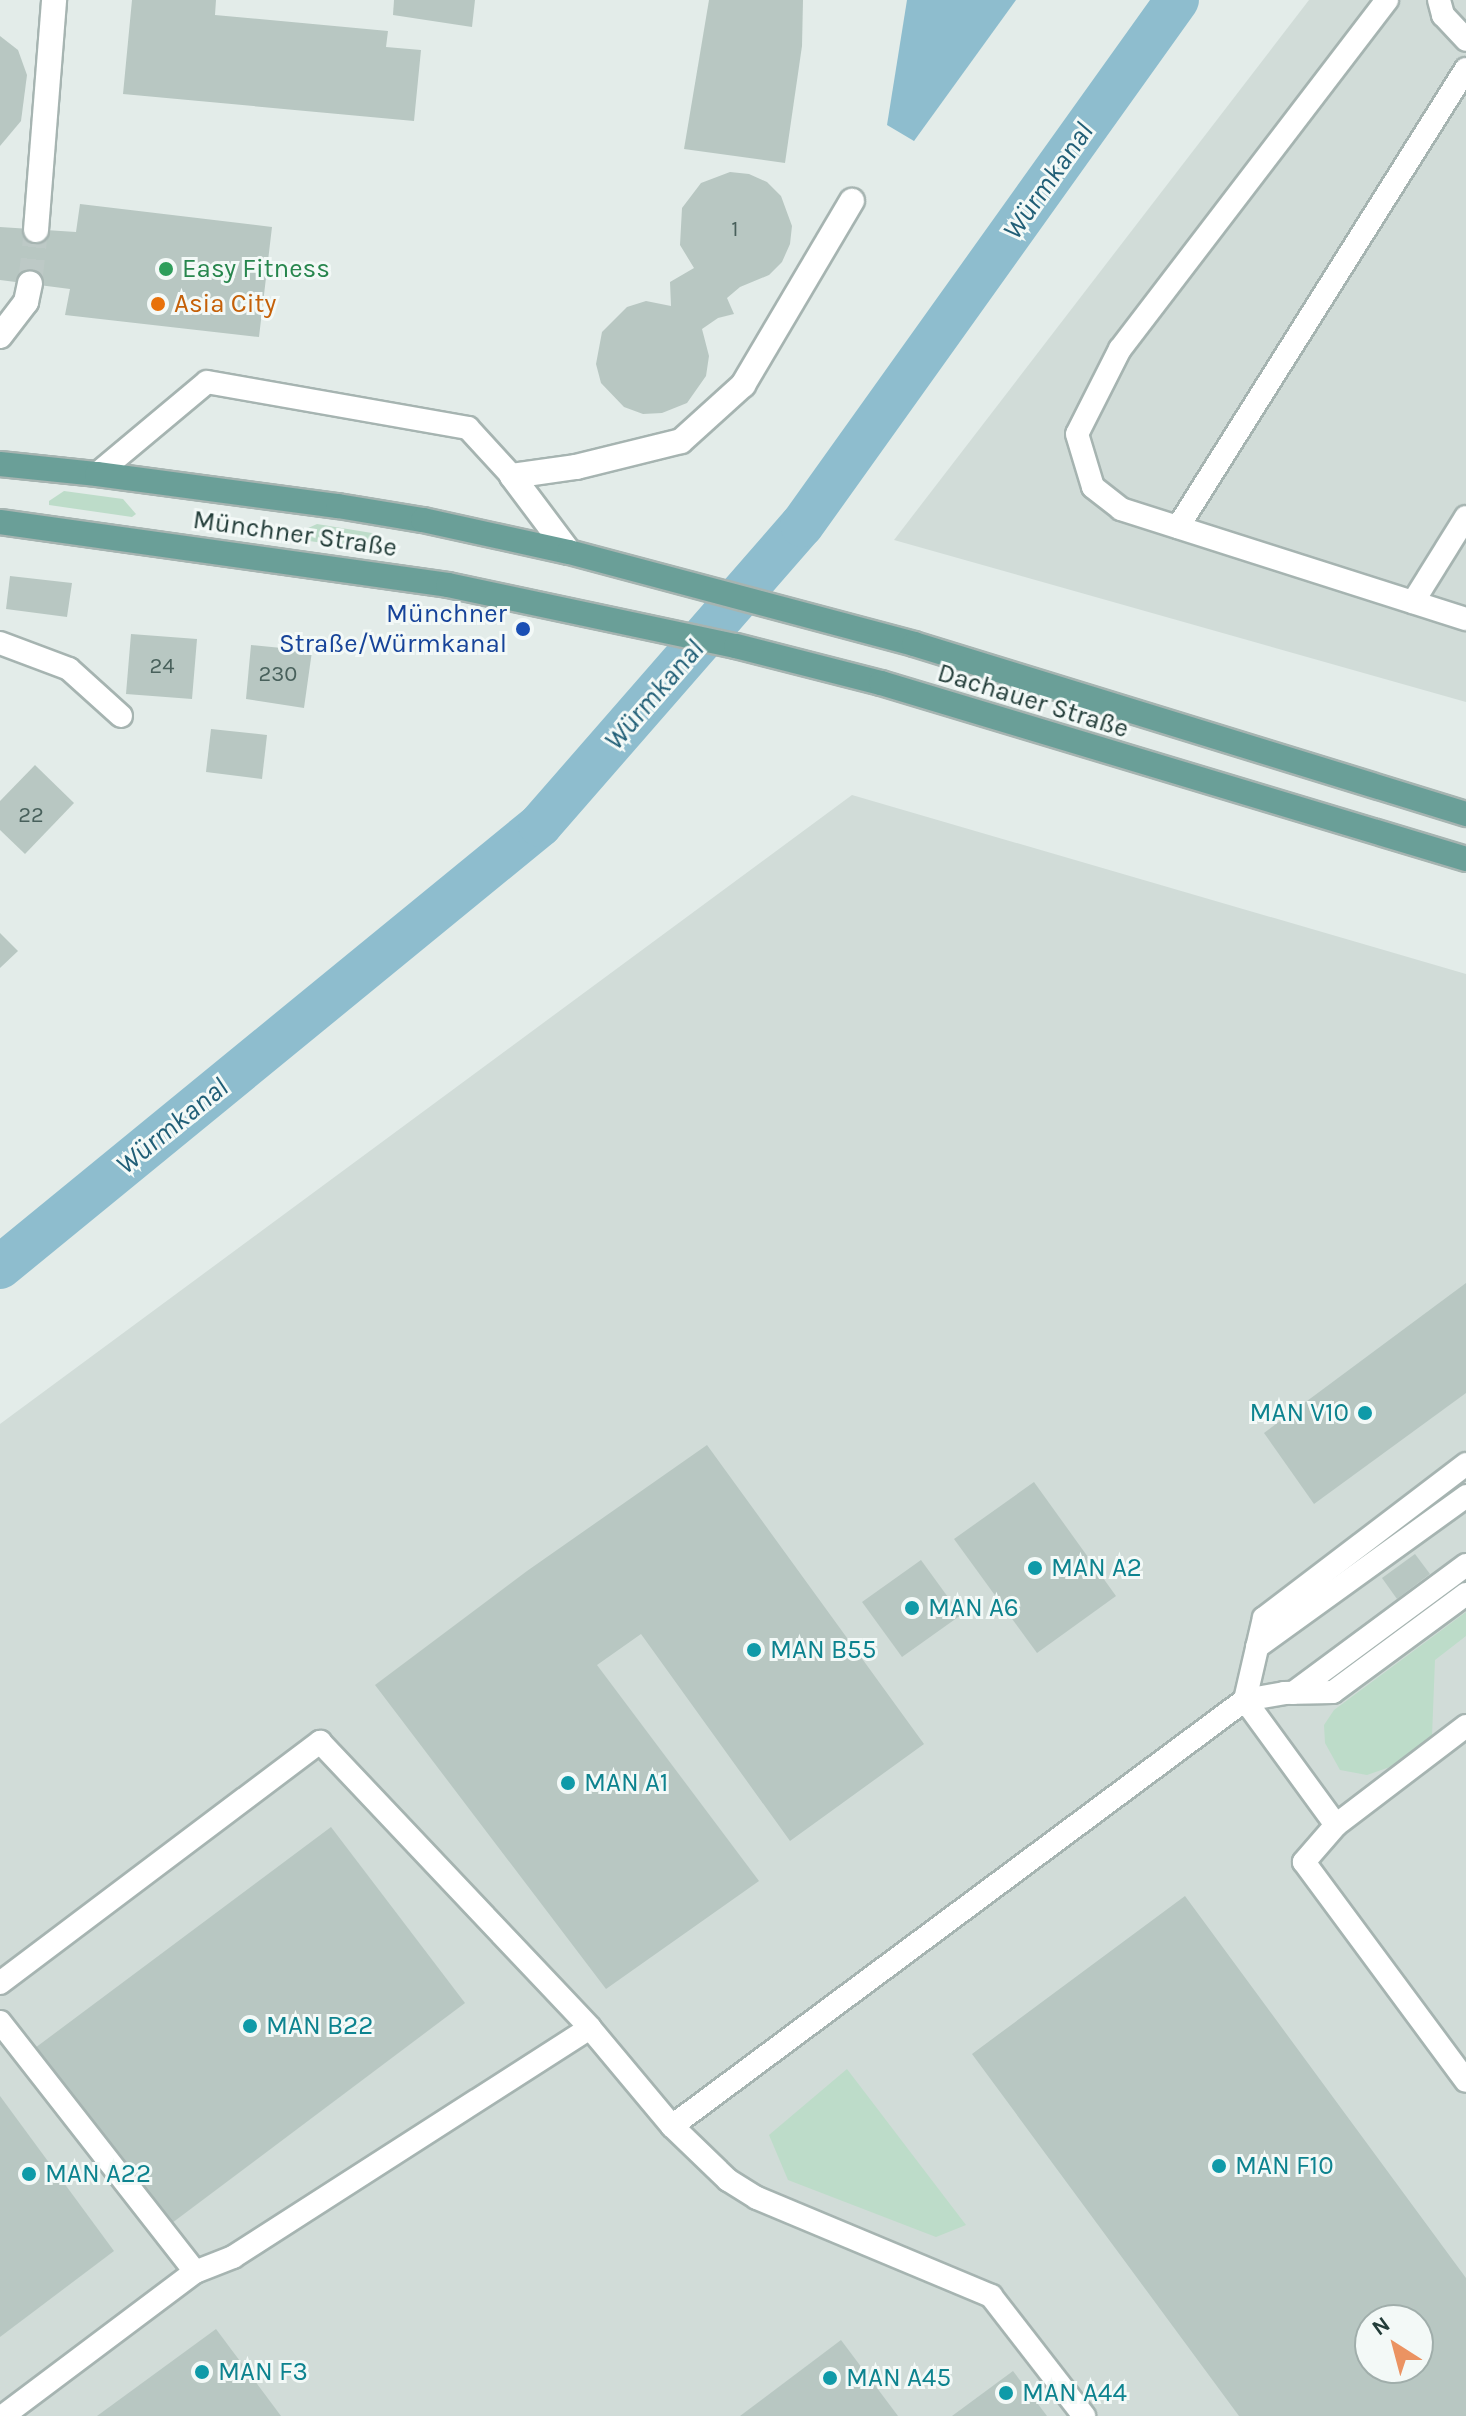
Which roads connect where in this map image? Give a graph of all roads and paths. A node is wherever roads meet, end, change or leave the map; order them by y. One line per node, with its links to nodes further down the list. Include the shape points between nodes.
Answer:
1 (54, 0): 7 (street)
2 (1387, 0): 15 (lane, via 1120,349 1077,434 1093,487 1121,509)
3 (1439, 0): 4 (lane, via 1443,15)
4 (1466, 40)
5 (1466, 69): 15 (lane)
6 (852, 201): 12 (street, via 743,385 681,441 576,467)
7 (36, 230)
8 (30, 283): 9 (street, via 26,302)
9 (0, 336)
10 (0, 464): 11 (main road, Münchner Straße)
11 (97, 474): 12 (lane, via 207,382 468,428); 16 (main road, Münchner Straße, via 423,520)
12 (512, 476): 16 (street)
13 (1466, 517): 18 (lane)
14 (0, 522): 19 (main road, Münchner Straße, via 371,572)
15 (1178, 527): 18 (lane)
16 (569, 552): 17 (main road, Münchner Straße)
17 (625, 565): 23 (main road, Dachauer Straße, via 1038,681)
18 (1413, 602): 20 (lane)
19 (581, 611): 24 (main road, Dachauer Straße, via 881,683)
20 (1466, 619)
21 (0, 643): 22 (lane, via 69,669)
22 (121, 716)
23 (1466, 814)
24 (1466, 859)
25 (1466, 1464): 29 (lane, via 1264,1618)
26 (1466, 1496): 29 (lane)
27 (1466, 1565): 30 (lane)
28 (1466, 1594): 30 (lane, via 1333,1692)
29 (1257, 1647): 31 (lane)
30 (1293, 1693): 31 (lane)
31 (1245, 1700): 33 (lane); 38 (lane)
32 (1466, 1726): 33 (lane)
33 (1336, 1825): 37 (lane, via 1304,1862)
34 (0, 1983): 36 (lane, via 320,1742)
35 (0, 2022): 39 (lane)
36 (590, 2028): 38 (lane); 39 (lane, via 233,2257)
37 (1466, 2081)
38 (672, 2126): 41 (lane, via 704,2160 757,2198 991,2296)
39 (195, 2272): 40 (lane)
40 (3, 2416)
41 (1084, 2416)

